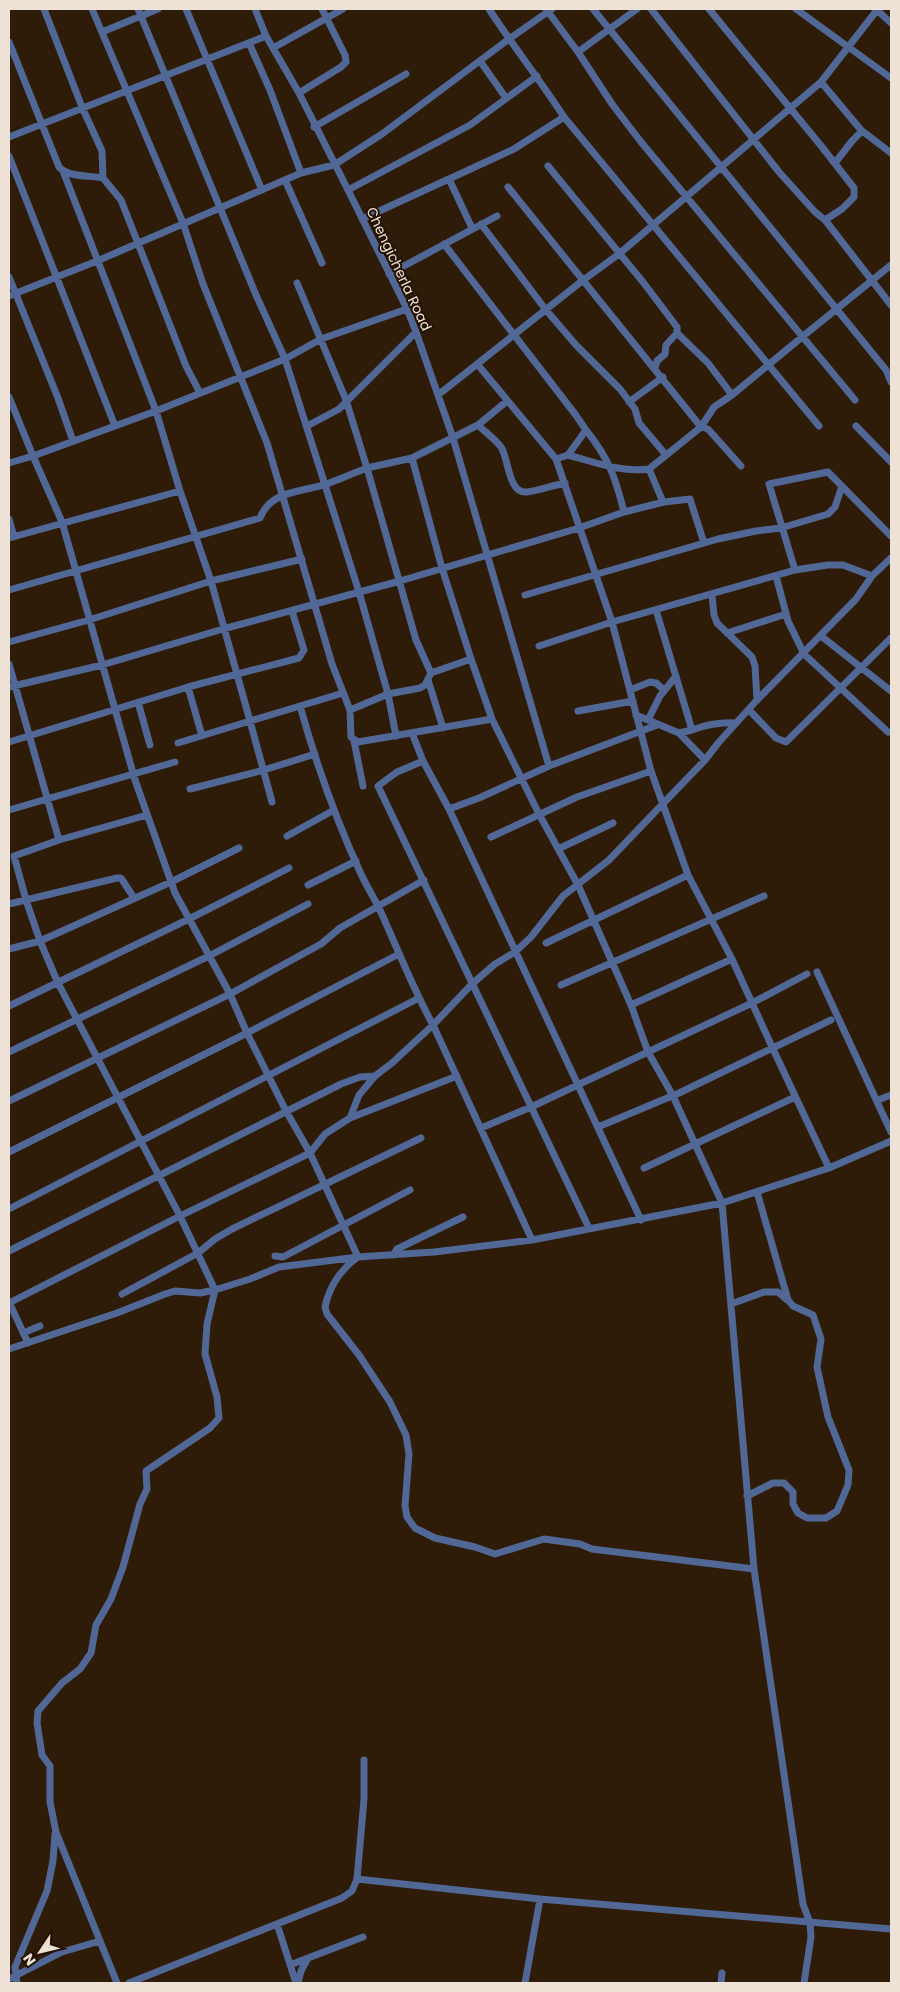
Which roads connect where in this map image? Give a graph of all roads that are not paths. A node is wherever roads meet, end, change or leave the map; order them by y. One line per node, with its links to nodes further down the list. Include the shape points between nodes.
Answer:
1 (44, 9): 38 (street)
2 (92, 9): 20 (street)
3 (158, 9): 16 (street)
4 (186, 9): 28 (street)
5 (255, 9): 21 (street, Chengicherla Road)
6 (322, 9): 17 (street)
7 (343, 9): 17 (street)
8 (489, 9): 22 (street)
9 (593, 9): 19 (street)
10 (638, 9): 19 (street)
11 (651, 9): 45 (street)
12 (709, 9): 39 (street)
13 (796, 9): 25 (street)
14 (876, 9): 18 (street); 25 (street)
15 (549, 10): 22 (street); 27 (street)
16 (140, 12): 20 (street); 32 (street)
17 (327, 19): 26 (street); 36 (street, via 346,54 346,62)
18 (891, 23)
19 (610, 30): 27 (street); 51 (street)
20 (102, 32): 35 (street)
21 (266, 36): 24 (street); 26 (street, Chengicherla Road)
22 (508, 39): 29 (street); 31 (street)
23 (9, 42): 41 (street)
24 (249, 43): 28 (street); 53 (street)
25 (849, 47): 33 (street); 34 (street)
26 (273, 48): 36 (street, Chengicherla Road)
27 (578, 52): 60 (street, via 641,142)
28 (207, 59): 32 (street); 58 (street)
29 (480, 62): 37 (street); 49 (street)
30 (406, 74): 42 (street)
31 (537, 76): 37 (street); 40 (street)
32 (165, 77): 35 (street); 61 (street)
33 (891, 78)
34 (820, 82): 39 (street); 43 (street)
35 (127, 92): 38 (street); 65 (street)
36 (299, 93): 42 (street, Chengicherla Road)
37 (506, 98): 59 (street, via 470,125)
38 (82, 108): 41 (street); 54 (street, via 102,150)
39 (790, 108): 45 (street); 48 (street)
40 (564, 117): 55 (street, via 514,149); 67 (street)
41 (41, 125): 44 (street); 52 (street)
42 (314, 126): 49 (street, Chengicherla Road)
43 (862, 131): 46 (street); 48 (street)
44 (9, 137)
45 (754, 139): 51 (street); 64 (street, via 779,172)
46 (890, 151)
47 (9, 156): 77 (street)
48 (835, 163): 64 (street, via 855,193 842,209)
49 (334, 166): 53 (street); 59 (street, Chengicherla Road)
50 (548, 166): 71 (street)
51 (722, 166): 60 (street); 84 (street)
52 (63, 171): 54 (street); 72 (street)
53 (301, 173): 56 (street)
54 (103, 178): 69 (street, via 121,200)
55 (449, 179): 63 (street); 68 (street)
56 (285, 180): 58 (street); 73 (street)
57 (508, 187): 79 (street)
58 (262, 190): 61 (street)
59 (348, 190): 63 (street, Chengicherla Road)
60 (688, 196): 67 (street); 89 (street)
61 (220, 208): 65 (street); 91 (street)
62 (496, 216): 66 (street)
63 (362, 219): 75 (street, Chengicherla Road)
64 (824, 220): 78 (street)
65 (183, 223): 69 (street); 95 (street, via 203,284)
66 (481, 224): 68 (street); 85 (street)
67 (653, 226): 71 (street); 93 (street)
68 (472, 228): 70 (street)
69 (137, 243): 72 (street); 98 (street, via 186,366)
70 (444, 244): 75 (street); 88 (street)
71 (619, 254): 79 (street); 87 (street, via 677,327)
72 (97, 261): 77 (street); 106 (street)
73 (322, 263)
74 (891, 265): 78 (street)
75 (389, 274): 83 (street, Chengicherla Road)
76 (9, 277): 81 (street)
77 (55, 278): 81 (street); 108 (street)
78 (872, 280): 82 (street); 84 (street)
79 (582, 281): 85 (street); 94 (street)
80 (297, 283): 90 (street)
81 (12, 295): 115 (street, via 58,398)
82 (891, 305)
83 (407, 309): 86 (street, Chengicherla Road); 90 (street)
84 (836, 309): 89 (street); 97 (street, via 886,370)
85 (546, 310): 88 (street); 105 (street)
86 (416, 332): 99 (street, Chengicherla Road); 102 (street)
87 (678, 334): 94 (street, via 666,345 665,354); 100 (street, via 708,363)
88 (515, 336): 92 (street); 113 (street)
89 (802, 337): 93 (street); 103 (street)
90 (321, 340): 91 (street); 102 (street)
91 (285, 359): 95 (street); 109 (street)
92 (478, 365): 99 (street); 104 (street)
93 (768, 365): 100 (street); 110 (street)
94 (655, 368): 96 (street)
95 (241, 378): 98 (street); 131 (street, via 268,443)
96 (662, 378): 105 (street); 112 (street)
97 (891, 382)
98 (200, 392): 106 (street)
99 (438, 395): 114 (street, Chengicherla Road)
100 (732, 395): 112 (street, via 714,407)
101 (9, 397): 118 (street)
102 (346, 400): 109 (street, via 339,409); 125 (street)
103 (855, 400)
104 (507, 401): 107 (street); 120 (street)
105 (630, 402): 117 (street, via 639,423)
106 (156, 411): 108 (street); 130 (street)
107 (478, 425): 114 (street); 127 (street, via 500,447 511,479 520,491)
108 (115, 426): 115 (street)
109 (307, 426): 128 (street)
110 (819, 426)
111 (856, 426): 121 (street)
112 (701, 427): 117 (street); 123 (street, via 708,429)
113 (586, 430): 116 (street); 124 (street)
114 (453, 438): 119 (street); 142 (street, Chengicherla Road)
115 (73, 441): 118 (street)
116 (568, 455): 120 (street); 124 (street)
117 (666, 455): 126 (street)
118 (33, 456): 122 (street); 135 (street)
119 (412, 458): 125 (street); 145 (street)
120 (556, 459): 127 (street)
121 (891, 462)
122 (9, 463)
123 (741, 466)
124 (611, 467): 126 (street, via 638,471); 133 (street)
125 (367, 468): 128 (street); 152 (street)
126 (649, 469): 132 (street)
127 (565, 483): 136 (street)
128 (325, 484): 131 (street); 154 (street)
129 (842, 486): 137 (street, via 833,511); 137 (street, via 828,472 768,484); 139 (street)
130 (180, 491): 135 (street); 138 (street)
131 (283, 495): 138 (street, via 263,508 260,518); 144 (street)
132 (662, 502): 133 (street); 141 (street, via 690,499)
133 (624, 512): 136 (street)
134 (9, 520): 140 (street)
135 (62, 522): 140 (street); 146 (street)
136 (579, 528): 142 (street); 148 (street)
137 (781, 528): 141 (street); 147 (street)
138 (195, 536): 146 (street); 151 (street)
139 (891, 536)
140 (11, 537)
141 (704, 544): 148 (street)
142 (488, 554): 145 (street); 217 (street, Chengicherla Road)
143 (891, 558): 150 (street)
144 (302, 559): 151 (street); 157 (street)
145 (442, 568): 152 (street); 170 (street)
146 (76, 570): 153 (street); 161 (street)
147 (795, 570): 149 (street); 150 (street, via 843,565)
148 (596, 575): 155 (street); 162 (street)
149 (776, 576): 156 (street); 160 (street)
150 (872, 576): 165 (street, via 856,599)
151 (211, 581): 161 (street); 163 (street)
152 (400, 581): 154 (street); 174 (street, via 416,640)
153 (9, 590)
154 (359, 592): 157 (street); 185 (street)
155 (525, 595)
156 (712, 595): 158 (street); 164 (street, via 717,623)
157 (314, 604): 159 (street); 184 (street)
158 (656, 610): 162 (street); 176 (street)
159 (292, 611): 163 (street); 175 (street, via 304,650 302,656)
160 (786, 614): 164 (street); 169 (street)
161 (89, 620): 167 (street); 172 (street)
162 (612, 622): 168 (street); 181 (street)
163 (223, 629): 172 (street); 175 (street)
164 (727, 633): 186 (street, via 752,657)
165 (821, 636): 169 (street); 173 (street)
166 (890, 638): 173 (street)
167 (9, 642)
168 (539, 646)
169 (804, 654): 180 (street); 186 (street)
170 (470, 659): 174 (street); 195 (street)
171 (9, 664): 178 (street)
172 (102, 665): 178 (street); 190 (street)
173 (861, 668): 180 (street); 183 (street)
174 (431, 673): 177 (street)
175 (236, 674): 179 (street); 197 (street)
176 (676, 676): 182 (street); 201 (street)
177 (428, 680): 185 (street, via 414,690); 200 (street)
178 (12, 686): 206 (street)
179 (188, 686): 187 (street); 207 (street)
180 (841, 688): 192 (street, via 786,742 776,738); 203 (street)
181 (630, 690): 182 (street, via 650,682); 188 (street)
182 (664, 690): 196 (street)
183 (891, 691)
184 (343, 693): 189 (street); 191 (street)
185 (388, 694): 191 (street); 208 (street)
186 (757, 700): 192 (street)
187 (138, 702): 190 (street); 212 (street)
188 (633, 702): 193 (street); 194 (street)
189 (300, 706): 197 (street); 213 (street)
190 (114, 709): 206 (street); 220 (street)
191 (350, 710): 209 (street)
192 (749, 710): 198 (street)
193 (578, 711)
194 (636, 715): 196 (street); 202 (street)
195 (492, 720): 200 (street); 221 (street)
196 (648, 720): 199 (street)
197 (250, 721): 207 (street); 218 (street)
198 (736, 723): 201 (street, via 721,722); 214 (street)
199 (657, 725): 202 (street); 205 (street)
200 (443, 728): 204 (street)
201 (692, 730): 205 (street)
202 (641, 732): 217 (street); 219 (street)
203 (888, 732)
204 (412, 733): 208 (street); 215 (street)
205 (679, 733): 214 (street)
206 (30, 736): 210 (street); 224 (street)
207 (202, 736): 211 (street)
208 (396, 736): 209 (street)
209 (354, 741): 222 (street)
210 (9, 742)
211 (178, 743)
212 (150, 745)
213 (314, 754): 218 (street); 229 (street)
214 (705, 760): 226 (street)
215 (423, 761): 227 (street); 242 (street, via 397,772 378,786)
216 (175, 762): 220 (street)
217 (549, 766): 221 (street)
218 (264, 770): 223 (street); 225 (street)
219 (651, 771): 226 (street); 230 (street)
220 (133, 775): 224 (street); 231 (street)
221 (521, 778): 227 (street); 230 (street)
222 (363, 786)
223 (190, 788)
224 (48, 800): 228 (street); 235 (street)
225 (272, 802)
226 (662, 805): 241 (street); 245 (street, via 609,860)
227 (449, 809): 258 (street)
228 (9, 810)
229 (334, 810): 233 (street); 239 (street)
230 (539, 814): 234 (street); 237 (street)
231 (147, 815): 235 (street); 243 (street)
232 (613, 823): 237 (street)
233 (287, 836)
234 (491, 837)
235 (59, 840): 238 (street)
236 (239, 848): 243 (street)
237 (558, 849): 245 (street)
238 (11, 857): 248 (street)
239 (356, 861): 244 (street); 251 (street)
240 (289, 868): 252 (street)
241 (688, 876): 253 (street); 254 (street)
242 (424, 880): 251 (street); 266 (street)
243 (171, 882): 247 (street); 252 (street)
244 (308, 885)
245 (578, 885): 254 (street); 258 (street, via 563,896)
246 (764, 896): 253 (street)
247 (134, 898): 248 (street, via 121,878); 255 (street)
248 (26, 900): 249 (street); 255 (street)
249 (9, 904)
250 (308, 904): 260 (street)
251 (378, 905): 259 (street); 268 (street, via 321,944)
252 (189, 919): 260 (street); 265 (street)
253 (711, 919): 261 (street); 262 (street)
254 (594, 921): 256 (street); 262 (street)
255 (40, 941): 257 (street); 265 (street)
256 (546, 943)
257 (9, 949)
258 (515, 952): 266 (street); 284 (street)
259 (399, 954): 269 (street); 276 (street)
260 (209, 956): 268 (street); 273 (street)
261 (732, 959): 270 (street); 271 (street)
262 (613, 962): 267 (street); 271 (street)
263 (817, 972): 289 (street)
264 (807, 974): 270 (street)
265 (58, 983): 272 (street); 273 (street)
266 (472, 984): 275 (street); 291 (street)
267 (561, 985)
268 (230, 994): 276 (street); 280 (street)
269 (419, 998): 275 (street); 281 (street)
270 (752, 1003): 277 (street); 279 (street)
271 (631, 1005): 279 (street)
272 (9, 1006)
273 (77, 1020): 278 (street); 280 (street)
274 (831, 1020): 277 (street)
275 (433, 1025): 282 (street); 283 (street)
276 (247, 1034): 281 (street); 287 (street)
277 (772, 1049): 286 (street); 288 (street)
278 (9, 1052)
279 (648, 1052): 284 (street); 286 (street)
280 (98, 1057): 287 (street); 290 (street)
281 (269, 1075): 292 (street); 299 (street)
282 (375, 1076): 292 (street, via 341,1084); 293 (street, via 359,1095)
283 (457, 1076): 293 (street); 295 (street)
284 (579, 1084): 291 (street); 294 (street)
285 (891, 1095): 289 (street)
286 (673, 1096): 294 (street); 300 (street)
287 (117, 1097): 299 (street); 301 (street)
288 (795, 1097): 300 (street); 304 (street)
289 (878, 1100): 296 (street)
290 (9, 1101)
291 (531, 1107): 295 (street); 315 (street)
292 (286, 1111): 302 (street); 305 (street)
293 (350, 1118): 302 (street, via 325,1134)
294 (598, 1127): 313 (street)
295 (481, 1128): 316 (street)
296 (891, 1132)
297 (422, 1138): 306 (street)
298 (891, 1141): 304 (street)
299 (140, 1142): 305 (street); 310 (street)
300 (696, 1143): 303 (street); 309 (street)
301 (9, 1152)
302 (310, 1153): 306 (street); 311 (street)
303 (644, 1168)
304 (829, 1168): 308 (street)
305 (159, 1175): 311 (street); 317 (street)
306 (323, 1184): 314 (street); 318 (street, via 232,1229)
307 (410, 1190): 314 (street)
308 (757, 1192): 309 (street); 324 (street)
309 (722, 1203): 313 (street); 326 (street)
310 (9, 1209)
311 (180, 1216): 318 (street); 325 (street)
312 (463, 1217): 319 (street, via 397,1249)
313 (641, 1220): 315 (street)
314 (343, 1225): 320 (street, via 282,1257); 321 (street)
315 (589, 1228): 316 (street)
316 (532, 1240): 319 (street)
317 (9, 1251)
318 (198, 1253): 322 (street); 323 (street)
319 (393, 1255): 321 (street)
320 (275, 1256)
321 (358, 1258): 322 (street, via 279,1267); 332 (street, via 337,1278 325,1307 390,1402 406,1435 409,1454 407,1517 415,1528 435,1538 475,1546 495,1554 544,1539 592,1549)
322 (215, 1290): 329 (street, via 170,1293); 334 (street, via 207,1324 205,1354 219,1418 204,1433 146,1471 147,1489 123,1567 96,1625 91,1653 80,1669 62,1683 38,1711 36,1723 42,1755 50,1766 50,1802)
323 (122, 1294)
324 (788, 1300): 326 (street, via 778,1292 764,1292); 331 (street, via 793,1306 813,1315 818,1328 820,1349 817,1367 828,1416 849,1470 848,1485 837,1511 826,1518 807,1518 798,1513 792,1504 793,1492 784,1482 773,1483)
325 (9, 1303): 328 (street)
326 (731, 1304): 331 (street)
327 (40, 1326): 328 (street)
328 (23, 1333): 329 (street)
329 (28, 1343): 330 (street)
330 (9, 1348)
331 (747, 1496): 332 (street)
332 (754, 1569): 337 (street, via 803,1904)
333 (364, 1760): 335 (street)
334 (56, 1832): 341 (street); 345 (street, via 47,1891 15,1966)
335 (357, 1879): 336 (street); 338 (street, via 352,1891 342,1898)
336 (540, 1899): 337 (street); 349 (street)
337 (810, 1923): 339 (street); 351 (street)
338 (277, 1924): 343 (street); 347 (street)
339 (891, 1929)
340 (363, 1937): 342 (street)
341 (100, 1941): 345 (street, via 62,1952); 346 (street)
342 (308, 1958): 343 (street); 348 (street)
343 (290, 1965): 348 (street)
344 (722, 1972): 350 (street)
345 (14, 1979)
346 (117, 1983)
347 (129, 1983)
348 (297, 1983)
349 (524, 1983)
350 (721, 1983)
351 (804, 1983)

